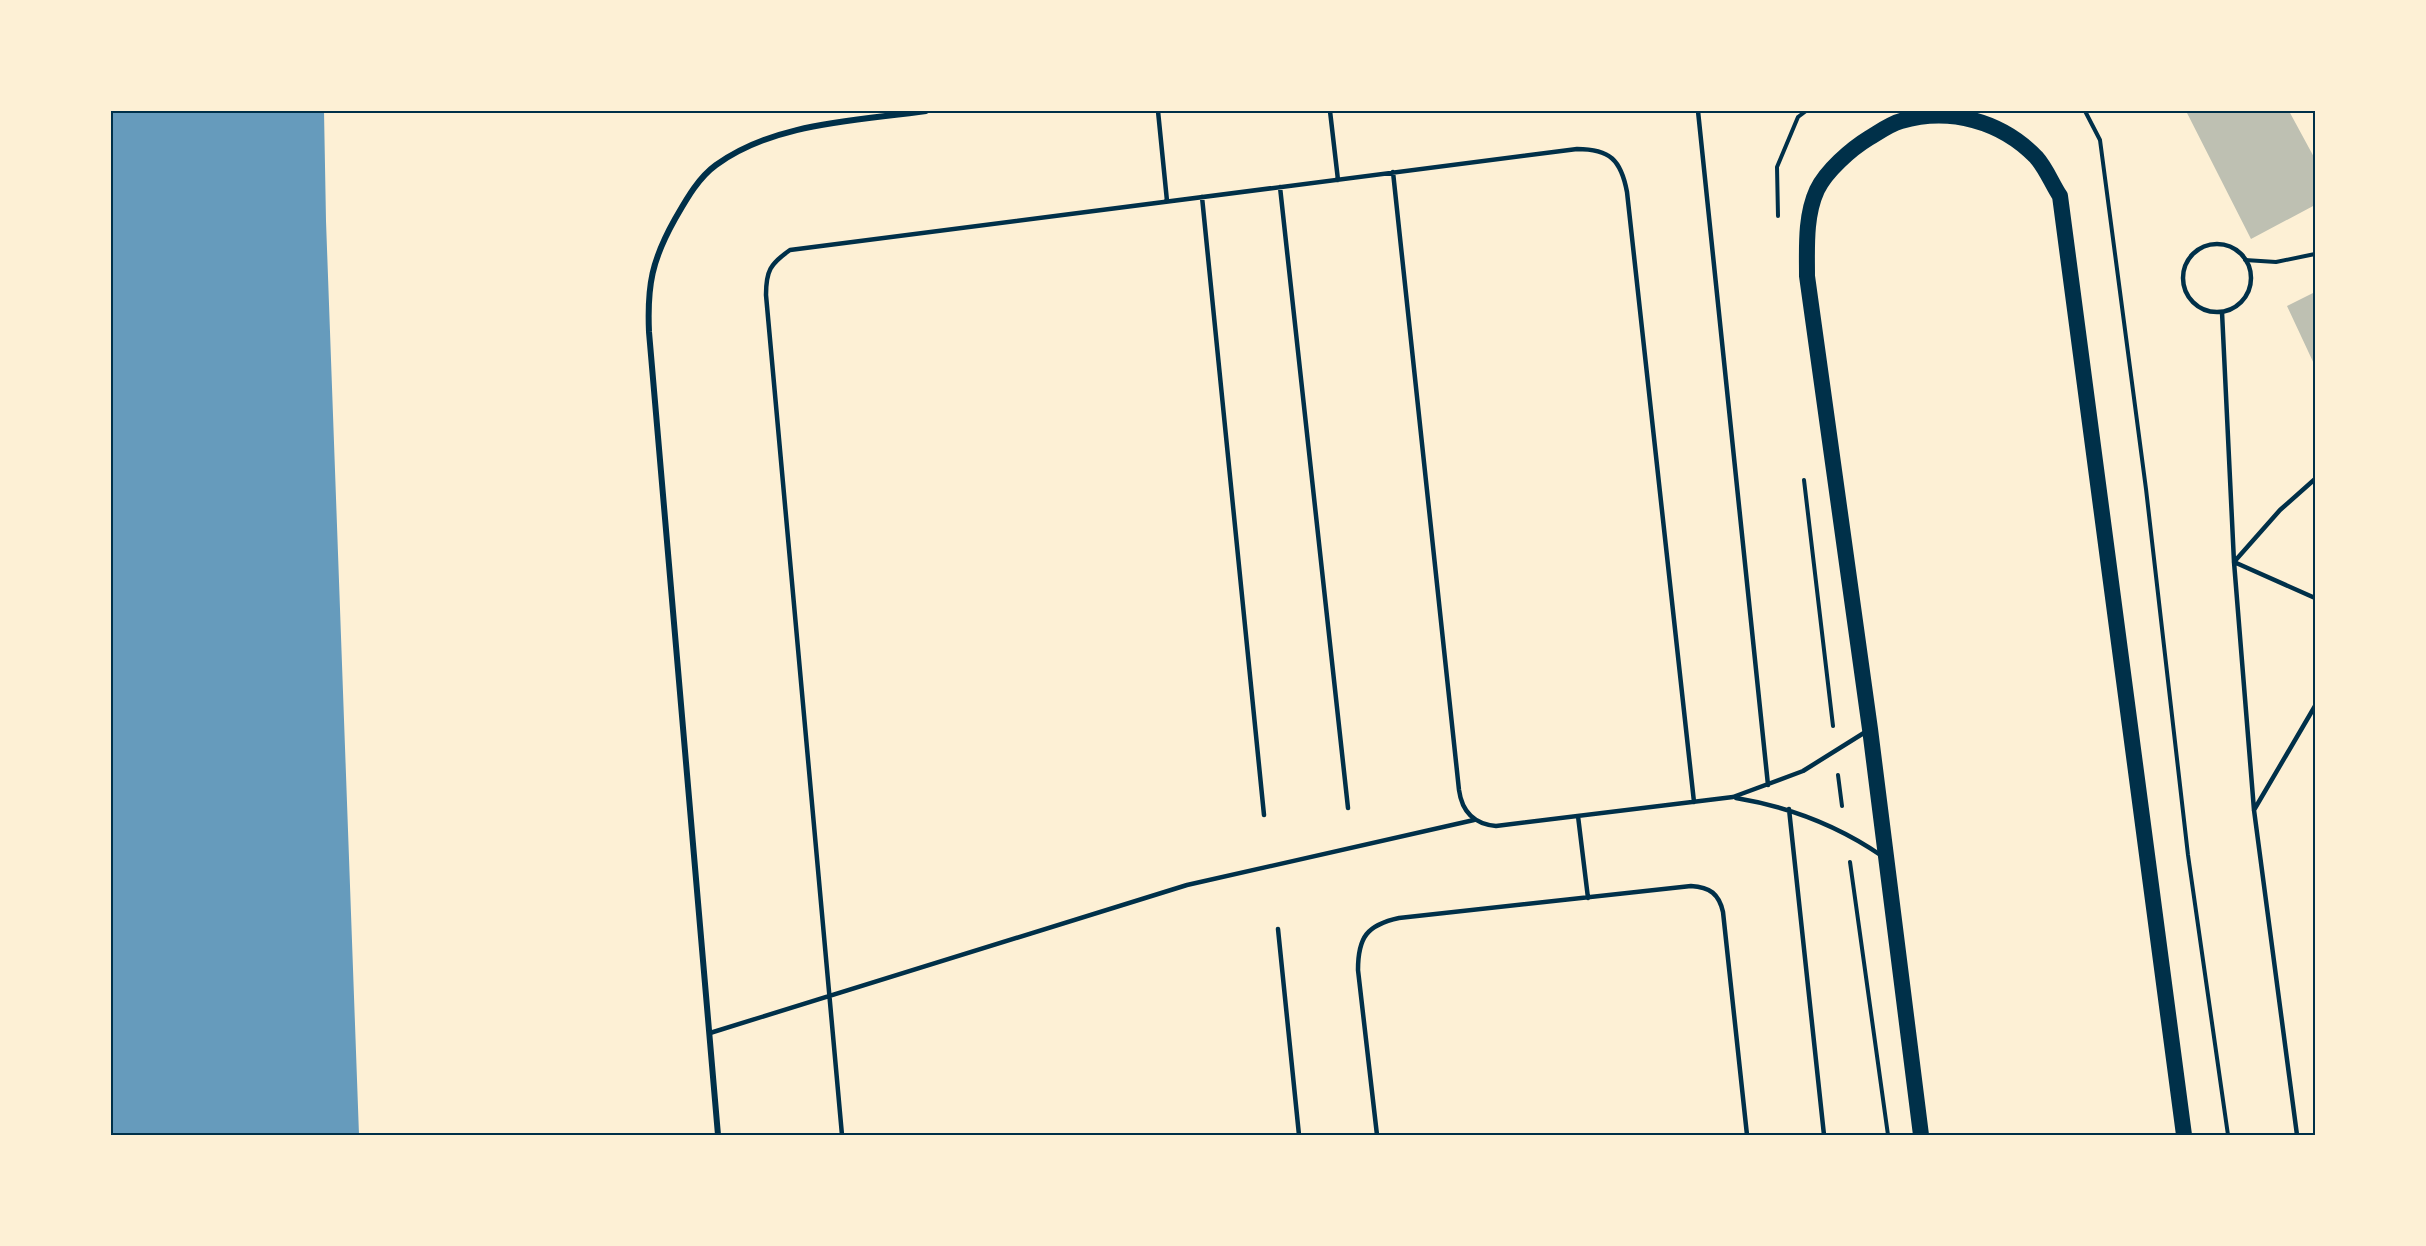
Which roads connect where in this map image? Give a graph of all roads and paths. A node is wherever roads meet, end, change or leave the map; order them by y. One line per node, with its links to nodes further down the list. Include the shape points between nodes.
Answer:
1 (926, 111): 32 (street, via 819,126 741,150 714,166 690,192 652,267 647,301 649,332)
2 (1158, 111): 10 (lane)
3 (1330, 111): 7 (lane)
4 (1698, 111): 19 (lane)
5 (2085, 111): 41 (path, via 2100,140 2146,489 2188,855)
6 (1394, 172): 7 (lane); 21 (lane, via 1596,149 1613,158 1624,173); 27 (lane, via 1460,801)
7 (1338, 180): 8 (lane)
8 (1281, 187): 9 (lane); 22 (lane)
9 (1202, 197): 10 (lane); 25 (lane)
10 (1167, 201): 31 (lane, via 790,250 775,261 766,277)
11 (2315, 254): 12 (path, via 2276,262)
12 (2245, 260): 13 (lane, via 2250,270 2248,292 2233,308); 13 (lane, via 2238,251 2217,244 2196,251 2184,270 2182,281 2192,302 2200,309)
13 (2222, 312): 15 (lane)
14 (2315, 479): 15 (lane, via 2280,510)
15 (2234, 562): 16 (lane); 24 (lane)
16 (2315, 598)
17 (2315, 706): 24 (lane)
18 (1870, 729): 19 (lane, via 1803,771); 28 (highway); 40 (highway, via 1807,276 1808,228 1817,190 1859,144 1899,121 1959,116 1989,123 2015,139 2037,159 2060,196)
19 (1768, 785): 20 (lane)
20 (1733, 797): 21 (lane); 23 (lane)
21 (1694, 802): 26 (lane)
22 (1348, 808)
23 (1790, 809): 28 (lane, via 1845,832); 38 (lane)
24 (2254, 810): 42 (lane)
25 (1264, 815)
26 (1578, 816): 27 (lane, via 1496,826); 29 (lane)
27 (1474, 820): 31 (lane, via 1187,885)
28 (1884, 857): 39 (highway)
29 (1588, 898): 36 (lane, via 1400,918 1381,922 1366,933 1358,951 1358,970); 37 (lane, via 1691,886 1713,892 1720,901)
30 (1278, 929): 35 (lane)
31 (830, 996): 32 (lane); 34 (lane)
32 (710, 1033): 33 (street)
33 (718, 1135)
34 (842, 1135)
35 (1299, 1135)
36 (1377, 1135)
37 (1747, 1135)
38 (1824, 1135)
39 (1921, 1135)
40 (2184, 1135)
41 (2228, 1135)
42 (2297, 1135)

